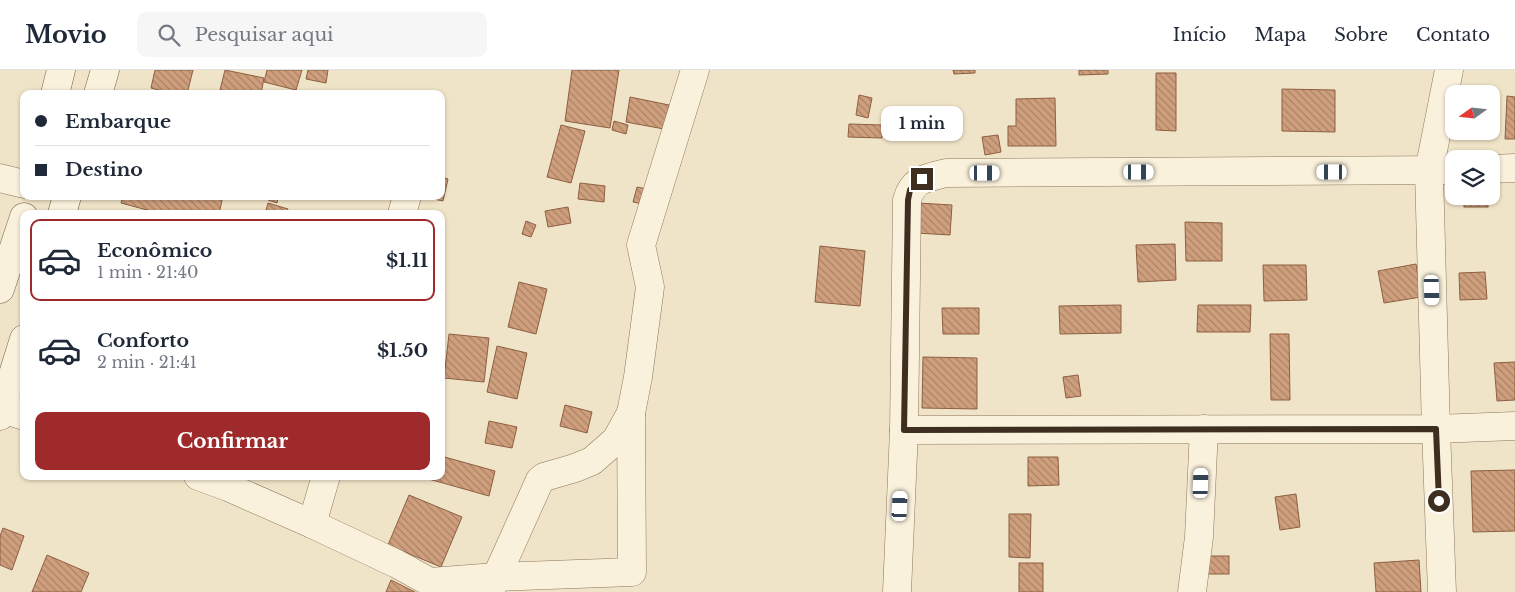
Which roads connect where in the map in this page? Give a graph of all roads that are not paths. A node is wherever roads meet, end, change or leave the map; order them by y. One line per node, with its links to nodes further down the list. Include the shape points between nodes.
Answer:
1 (61, 70): 5 (street)
2 (104, 70): 6 (street)
3 (695, 70): 15 (street, via 641,245 650,287)
4 (1449, 70): 9 (street)
5 (56, 90)
6 (99, 90)
7 (1515, 168): 8 (street)
8 (1500, 169)
9 (1441, 171): 19 (street); 20 (street, via 946,174 922,179 910,190 908,200)
10 (0, 178): 11 (street)
11 (20, 183)
12 (20, 227): 13 (street)
13 (0, 289)
14 (20, 359): 16 (street)
15 (631, 413): 24 (street); 25 (street, via 616,440 592,461 540,480)
16 (9, 414)
17 (1515, 426): 19 (street)
18 (1204, 429): 19 (street); 20 (street); 27 (street, via 1199,537)
19 (1436, 429): 28 (street)
20 (904, 430): 26 (street)
21 (209, 480): 23 (street)
22 (325, 480): 23 (street)
23 (312, 524): 25 (street, via 430,582)
24 (632, 582): 25 (street)
25 (493, 584)
26 (897, 592)
27 (1192, 592)
28 (1442, 592)

